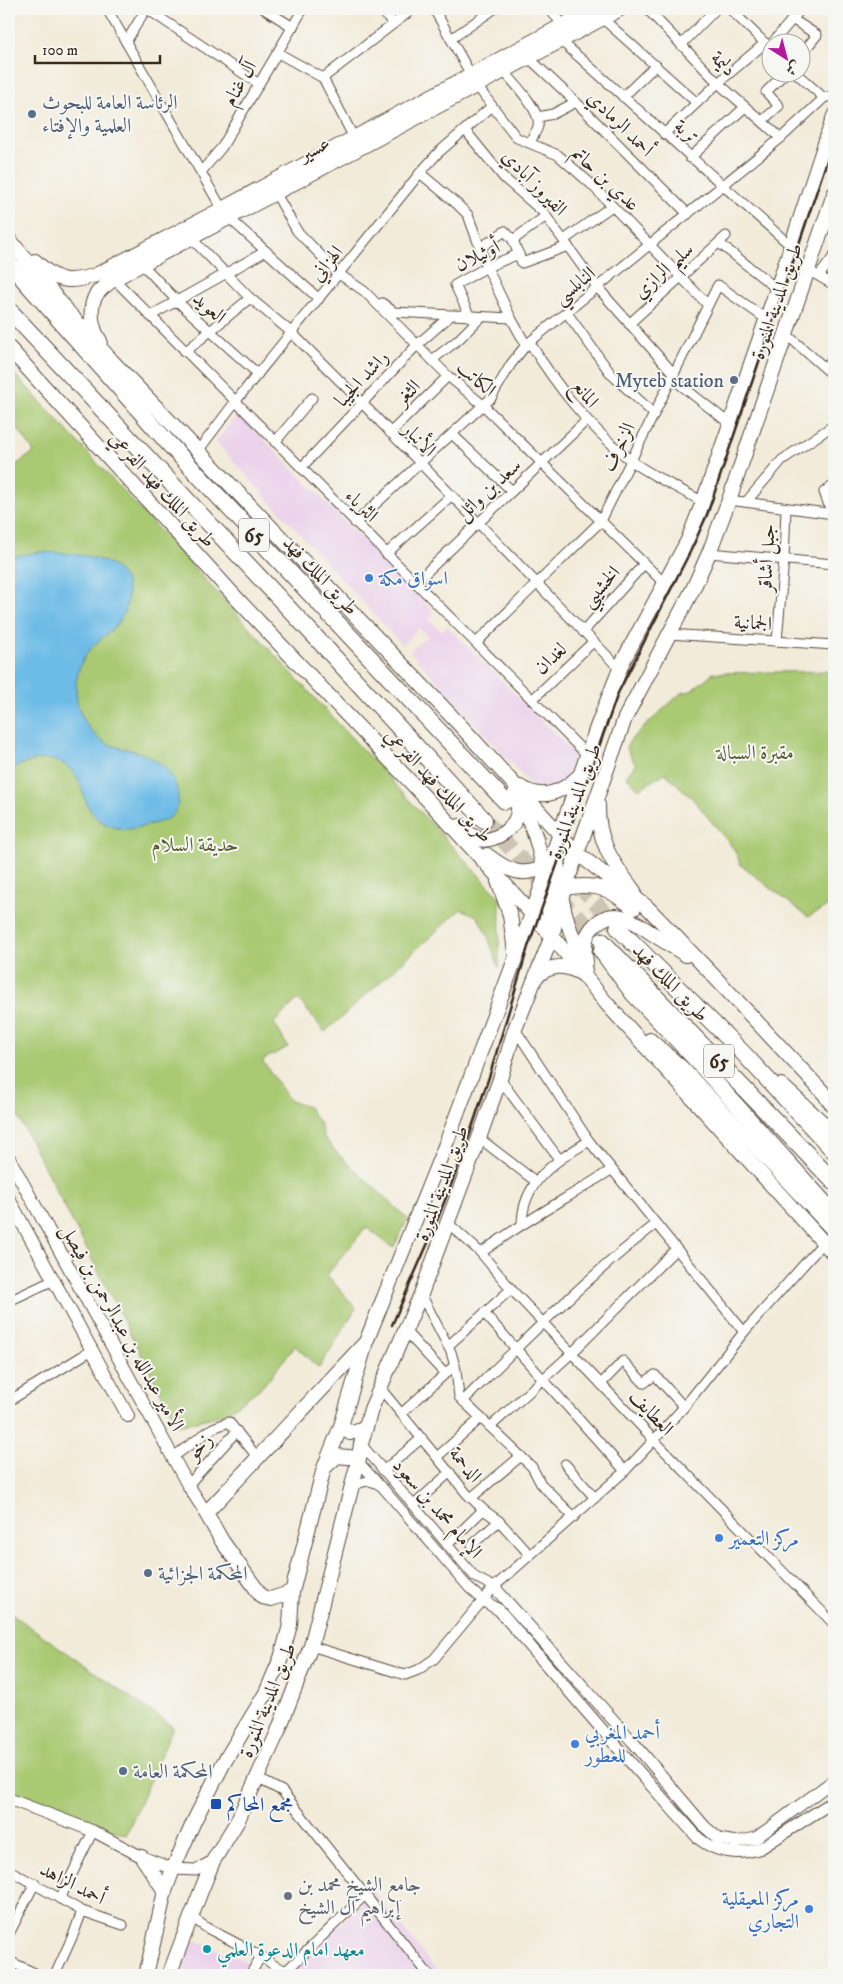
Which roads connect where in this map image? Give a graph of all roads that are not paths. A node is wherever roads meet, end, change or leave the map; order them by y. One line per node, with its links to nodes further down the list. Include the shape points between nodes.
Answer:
1 (107, 9): 24 (street)
2 (147, 9): 24 (street); 37 (street)
3 (264, 9): 19 (street)
4 (303, 9): 19 (street, آل غنام)
5 (379, 9): 17 (street)
6 (413, 9): 17 (street)
7 (434, 9): 22 (street, عدي بن حاتم)
8 (494, 9): 22 (street)
9 (549, 9): 18 (street)
10 (620, 9): 15 (main road, عسير)
11 (647, 9): 26 (street, دليمة)
12 (716, 9): 26 (street)
13 (730, 9): 21 (street)
14 (801, 9): 16 (street)
15 (598, 14): 18 (main road, عسير); 23 (main road, عسير); 30 (street)
16 (792, 19): 20 (street); 25 (street, via 817,35)
17 (394, 23): 32 (street)
18 (563, 25): 33 (main road, عسير)
19 (293, 26): 28 (street, آل غنام)
20 (781, 32)
21 (760, 36)
22 (451, 39): 33 (street, عدي بن حاتم)
23 (561, 41): 29 (main road, عسير); 39 (street, تربة)
24 (126, 42): 55 (street)
25 (810, 44)
26 (681, 45): 36 (street, دليمة)
27 (760, 52): 36 (street)
28 (278, 53): 32 (street); 37 (street, آل غنام)
29 (528, 57): 31 (main road, عسير); 41 (street, أحمد الرمادي)
30 (656, 66): 39 (street); 42 (street)
31 (504, 70): 33 (main road, عسير); 46 (street)
32 (323, 78): 50 (street)
33 (473, 80): 43 (street, عدي بن حاتم); 50 (main road, عسير); 58 (main road, عسير)
34 (776, 82): 47 (street, via 766,92 780,106)
35 (806, 82): 40 (street)
36 (718, 83): 42 (street); 44 (street, دليمة)
37 (259, 84): 55 (street, آل غنام, via 222,147)
38 (834, 95): 40 (street, النابلسي)
39 (623, 97): 49 (street, تربة)
40 (824, 98): 51 (street, النابلسي)
41 (576, 102): 46 (street, via 553,114); 62 (street, أحمد الرمادي)
42 (697, 103): 49 (street)
43 (491, 107): 48 (street, الهزاني); 52 (street, عدي بن حاتم, via 517,138)
44 (745, 107): 47 (street, دليمة); 54 (street)
45 (834, 116): 53 (main road, طريق المدينة المنورة)
46 (538, 117): 52 (street, via 538,126)
47 (762, 121): 51 (street, دليمة)
48 (465, 130): 56 (street, الهزاني); 63 (street, الفيروز آبادي, via 504,178)
49 (664, 134): 54 (street, تربة)
50 (354, 138): 61 (main road, عسير)
51 (781, 138): 57 (street, النابلسي)
52 (530, 143): 60 (street, عدي بن حاتم, via 558,155)
53 (828, 151): 69 (main road, طريق المدينة المنورة)
54 (690, 158): 57 (street, تربة)
55 (201, 172): 61 (street)
56 (420, 173): 70 (street, المانع, via 468,215); 79 (street, الهزاني)
57 (722, 186): 62 (street, النابلسي); 69 (street, تربة)
58 (275, 192): 61 (main road, عسير); 79 (street, الكاتب, via 297,231)
59 (834, 194): 77 (main road, طريق المدينة المنورة)
60 (612, 206): 67 (street, أوثيلان); 68 (street, عدي بن حاتم)
61 (225, 213): 64 (main road, عسير, via 83,279 57,279); 65 (main road, عسير); 71 (street)
62 (688, 214): 68 (street, النابلسي)
63 (546, 216): 66 (street); 67 (street, الفيروز آبادي)
64 (9, 238): 109 (main road)
65 (191, 238): 75 (main road, عسير); 78 (street, الأنبار)
66 (513, 240): 70 (street, via 505,231); 72 (street, أوثيلان)
67 (566, 243): 72 (street, أوثيلان, via 522,263); 83 (street, الفيروز آبادي)
68 (650, 245): 80 (street, عدي بن حاتم); 83 (street, النابلسي)
69 (791, 246): 84 (main road, طريق المدينة المنورة)
70 (480, 248): 76 (street, المانع)
71 (266, 251): 78 (street); 87 (street)
72 (519, 254): 76 (street, أوثيلان)
73 (834, 256): 77 (street)
74 (9, 263): 163 (highway, طريق الملك فهد / 65, via 169,444)
75 (142, 264): 81 (main road, عسير); 88 (street, العويد)
76 (487, 266): 94 (street, أوثيلان, via 455,284); 96 (street, المانع)
77 (813, 273): 82 (street); 101 (main road, طريق المدينة المنورة)
78 (227, 274): 86 (street, الأنبار); 88 (street)
79 (339, 274): 85 (street, الكاتب); 87 (street, الهزاني)
80 (681, 277): 84 (street, سليم الرازي, via 723,240); 89 (street, عدي بن حاتم); 98 (street, سليم الرازي)
81 (114, 279): 92 (street, الثرياء); 109 (main road, عسير, via 95,296 92,306 94,332)
82 (834, 285)
83 (598, 288): 91 (street, النابلسي); 98 (street, الفيروز آبادي)
84 (777, 289): 97 (main road, طريق المدينة المنورة)
85 (364, 290): 93 (street, via 394,312); 103 (street, الكاتب)
86 (250, 298): 99 (street); 100 (street, الأنبار)
87 (319, 299): 100 (street, الهزاني)
88 (178, 302): 92 (street); 99 (street, العويد)
89 (708, 304): 97 (street, الزخرف, via 718,285); 113 (street, الزخرف)
90 (9, 310): 165 (highway, 65)
91 (567, 313): 102 (street, النابلسي); 119 (street, via 611,374)
92 (150, 316): 106 (street, الثرياء)
93 (450, 316): 94 (street); 103 (street, راشد الجيبا)
94 (470, 316): 95 (street)
95 (481, 317): 96 (street); 108 (street)
96 (511, 318): 102 (street, المانع)
97 (766, 319): 121 (main road, طريق المدينة المنورة)
98 (629, 324): 113 (street, الفيروز آبادي)
99 (211, 331): 106 (street); 111 (street, العويد)
100 (291, 332): 111 (street, الهزاني); 117 (street, الأنبار)
101 (786, 334): 110 (street); 134 (main road, طريق المدينة المنورة)
102 (528, 344): 118 (street, النابلسي); 120 (street, المانع)
103 (417, 345): 108 (street, الكاتب); 117 (street, راشد الجيبا)
104 (9, 348): 115 (main road, طريق الملك فهد الفرعي)
105 (834, 350): 110 (street)
106 (186, 352): 116 (street, الثرياء)
107 (9, 358): 115 (street)
108 (432, 360): 112 (street, الكاتب)
109 (112, 361): 126 (main road)
110 (832, 373)
111 (258, 374): 116 (street, الهزاني)
112 (448, 376): 118 (street, الكاتب); 123 (street, الثغر)
113 (673, 376): 119 (street, الزخرف); 121 (street, الفيروز آبادي)
114 (312, 398): 125 (street)
115 (55, 399): 164 (main road, طريق الملك فهد الفرعي, via 238,602)
116 (235, 402): 125 (street, الثرياء); 126 (street, الهزاني)
117 (362, 403): 123 (street, الأنبار); 130 (street, راشد الجيبا)
118 (483, 406): 124 (street, النابلسي); 128 (street, الكاتب)
119 (654, 414): 127 (street, الزخرف)
120 (586, 421): 127 (street, المانع); 128 (street, سعد بن وائل)
121 (730, 424): 135 (main road, طريق المدينة المنورة)
122 (834, 425): 136 (street, via 782,460)
123 (390, 433): 129 (street, الأنبار)
124 (452, 434): 129 (street, النابلسي); 132 (street)
125 (275, 442): 130 (street, الثرياء)
126 (198, 451): 159 (main road)
127 (631, 461): 135 (street, المانع); 139 (street, الزخرف)
128 (542, 463): 132 (street, سعد بن وائل); 139 (street, الكاتب)
129 (419, 464): 133 (street, الأنبار); 141 (street, النابلسي)
130 (301, 468): 141 (street, الثرياء)
131 (834, 485): 138 (street, via 824,492)
132 (512, 491): 140 (street, سعد بن وائل)
133 (452, 496): 140 (street, الأنبار); 143 (street)
134 (729, 500): 136 (street); 142 (main road, طريق المدينة المنورة)
135 (703, 502): 149 (main road, طريق المدينة المنورة)
136 (746, 502): 137 (street)
137 (786, 508): 138 (street); 144 (street, جبل أشاقر)
138 (833, 514)
139 (601, 521): 145 (street, الكاتب); 148 (street, الزخرف)
140 (479, 522): 147 (street, سعد بن وائل); 148 (street, الأنبار)
141 (356, 523): 143 (street, الثرياء)
142 (709, 553): 144 (street); 151 (main road, طريق المدينة المنورة)
143 (386, 554): 147 (street, الثرياء)
144 (784, 559): 146 (street); 152 (street, جبل أشاقر)
145 (644, 564): 149 (street, الكاتب); 150 (street, الخشيبي)
146 (834, 564)
147 (415, 583): 154 (street, الثرياء)
148 (536, 584): 150 (street, الأنبار); 154 (street, الزخرف)
149 (665, 584): 156 (main road, طريق المدينة المنورة)
150 (583, 632): 153 (street, الأنبار)
151 (669, 634): 152 (street, الجمانية); 162 (main road, طريق المدينة المنورة, via 625,718)
152 (778, 641): 155 (street, الجمانية)
153 (593, 642): 156 (street, الأنبار); 157 (street, لغدان)
154 (476, 643): 157 (street, الثرياء)
155 (834, 645)
156 (620, 670): 158 (main road, طريق المدينة المنورة)
157 (532, 700): 158 (street, الثرياء)
158 (587, 755): 160 (main road, طريق المدينة المنورة)
159 (492, 760): 161 (main road); 164 (main road, via 514,796 518,810 506,831 490,840 478,839); 168 (main road, via 517,795)
160 (579, 776): 161 (main road, via 553,794 534,794); 166 (main road, طريق المدينة المنورة)
161 (515, 784): 166 (main road)
162 (598, 792): 167 (main road, طريق المدينة المنورة); 172 (main road, via 597,818 605,847)
163 (505, 801)
164 (438, 811): 168 (main road, via 503,868 533,872); 169 (main road, طريق الملك فهد الفرعي)
165 (484, 820)
166 (559, 833): 167 (main road); 168 (main road, طريق المدينة المنورة)
167 (577, 853): 168 (main road); 170 (main road, طريق المدينة المنورة); 172 (main road)
168 (548, 867): 170 (main road); 171 (main road); 173 (main road, طريق المدينة المنورة)
169 (495, 873): 173 (main road, طريق الملك فهد الفرعي); 177 (main road, via 510,915)
170 (562, 891): 171 (main road); 175 (main road, طريق المدينة المنورة); 178 (main road, via 584,886 609,891); 181 (main road, via 571,933 588,977)
171 (548, 896): 173 (main road); 175 (main road)
172 (647, 907): 178 (main road)
173 (532, 914): 175 (main road, طريق الملك فهد الفرعي); 177 (main road, طريق المدينة المنورة)
174 (618, 928): 183 (highway, طريق الملك فهد / 65)
175 (552, 936): 179 (main road, طريق الملك فهد الفرعي); 180 (main road, طريق المدينة المنورة)
176 (601, 946): 194 (highway, طريق الملك فهد / 65); 196 (highway, via 633,994)
177 (516, 957): 214 (main road, طريق المدينة المنورة, via 448,1141)
178 (709, 970): 181 (main road, via 629,918 606,918 596,923 588,933 585,959); 185 (main road)
179 (583, 974): 180 (main road, via 570,967 555,966); 181 (main road, طريق الملك فهد الفرعي)
180 (535, 978): 182 (main road, طريق المدينة المنورة)
181 (607, 1004): 201 (main road, via 682,1068); 202 (main road, طريق الملك فهد الفرعي)
182 (515, 1029): 184 (main road, طريق المدينة المنورة); 188 (street)
183 (744, 1053): 186 (main road); 189 (highway, طريق الملك فهد / 65)
184 (500, 1079): 187 (main road, طريق المدينة المنورة); 191 (street)
185 (832, 1102)
186 (834, 1133)
187 (478, 1138): 193 (street); 198 (main road, طريق المدينة المنورة)
188 (589, 1141): 191 (street); 192 (street)
189 (834, 1151)
190 (9, 1158): 240 (main road, الأمير عبدالله بن عبدالرحمن بن فيصل)
191 (559, 1159): 193 (street)
192 (611, 1170): 199 (street); 200 (street)
193 (535, 1182): 200 (street, via 522,1210)
194 (834, 1182)
195 (9, 1199): 197 (main road, الأمير عبدالله بن عبدالرحمن بن فيصل)
196 (834, 1213)
197 (14, 1222): 206 (main road, الأمير عبدالله بن عبدالرحمن بن فيصل)
198 (447, 1222): 204 (street, العطايف); 208 (main road, طريق المدينة المنورة)
199 (656, 1224): 203 (street); 211 (street, via 619,1252)
200 (522, 1225): 204 (street)
201 (834, 1231)
202 (823, 1243): 205 (main road, طريق الملك فهد الفرعي); 213 (street)
203 (676, 1249): 213 (street); 218 (street)
204 (481, 1253): 207 (street, العطايف)
205 (834, 1254)
206 (54, 1280): 209 (street); 217 (main road, الأمير عبدالله بن عبدالرحمن بن فيصل)
207 (511, 1289): 210 (street); 211 (street, العطايف)
208 (421, 1294): 212 (main road, طريق المدينة المنورة); 215 (street)
209 (9, 1301)
210 (484, 1313): 215 (street); 216 (street)
211 (543, 1322): 216 (street); 218 (street, العطايف)
212 (405, 1331): 220 (street); 223 (main road, طريق المدينة المنورة)
213 (744, 1332): 226 (street)
214 (366, 1342): 230 (main road, طريق المدينة المنورة); 253 (main road, طريق المدينة المنورة)
215 (448, 1346): 219 (street)
216 (516, 1348): 221 (street); 225 (street)
217 (92, 1350): 224 (street); 228 (main road, الأمير عبدالله بن عبدالرحمن بن فيصل)
218 (572, 1353): 221 (street); 222 (street, العطايف)
219 (455, 1365): 220 (street); 225 (street, via 459,1397)
220 (445, 1374): 227 (street)
221 (544, 1379): 232 (street); 244 (street)
222 (601, 1384): 226 (street, via 623,1362 644,1383 655,1375); 235 (street, العطايف)
223 (381, 1389): 227 (street, الدحمة); 231 (main road, طريق المدينة المنورة)
224 (10, 1397)
225 (463, 1400): 229 (street)
226 (684, 1407): 235 (street)
227 (402, 1413): 234 (street, الدحمة)
228 (128, 1416)
229 (481, 1418): 232 (street); 238 (street)
230 (341, 1426): 231 (main road, via 350,1433); 242 (main road, طريق المدينة المنورة)
231 (366, 1427): 237 (main road, طريق المدينة المنورة)
232 (490, 1427): 239 (street)
233 (236, 1431): 236 (street); 240 (street, via 229,1422 213,1428); 247 (street, زخو)
234 (422, 1438): 238 (street, الدحمة); 243 (street)
235 (654, 1440): 244 (street); 262 (street, العطايف)
236 (254, 1453)
237 (359, 1454): 242 (main road, via 338,1456); 243 (street, الإمام محمد بن سعود); 246 (street, الإمام محمد بن سعود); 248 (main road, طريق المدينة المنورة)
238 (438, 1456): 245 (street, الدحمة)
239 (521, 1456): 249 (street); 254 (street, via 532,1467 541,1484)
240 (173, 1457): 247 (main road, الأمير عبدالله بن عبدالرحمن بن فيصل)
241 (565, 1464): 250 (street)
242 (324, 1468): 260 (main road, طريق المدينة المنورة)
243 (383, 1471): 251 (street, الإمام محمد بن سعود)
244 (625, 1471): 250 (street)
245 (450, 1472): 249 (street, الدحمة); 251 (street)
246 (377, 1482): 248 (street, الإمام محمد بن سعود, via 367,1480); 261 (street, الإمام محمد بن سعود, via 469,1588)
247 (188, 1485): 253 (main road, الأمير عبدالله بن عبدالرحمن بن فيصل)
248 (352, 1486): 263 (main road, طريق المدينة المنورة)
249 (472, 1498): 252 (street, الدحمة)
250 (595, 1498): 254 (street)
251 (414, 1505): 256 (street, الإمام محمد بن سعود)
252 (483, 1510): 255 (street, الدحمة); 256 (street)
253 (206, 1513): 260 (main road, via 262,1598)
254 (574, 1518): 258 (street)
255 (499, 1521): 257 (street); 258 (street, الدحمة)
256 (447, 1545): 259 (street, الإمام محمد بن سعود, via 474,1577)
257 (472, 1545)
258 (530, 1555): 259 (street)
259 (494, 1587): 261 (street); 265 (street, via 719,1839 736,1842 756,1838)
260 (292, 1592): 271 (main road, طريق المدينة المنورة, via 290,1625 266,1693 223,1764)
261 (484, 1600): 263 (street, via 434,1658 416,1672 405,1675); 267 (street, via 498,1610 708,1846 730,1853 750,1852)
262 (834, 1624)
263 (311, 1646): 264 (main road, طريق المدينة المنورة, via 278,1734)
264 (257, 1778): 270 (main road, طريق المدينة المنورة, via 237,1822); 275 (street, via 282,1791)
265 (834, 1780)
266 (9, 1799): 268 (street)
267 (834, 1801)
268 (93, 1831): 269 (street); 276 (street)
269 (142, 1857): 271 (street); 274 (main road)
270 (213, 1861): 271 (street, via 196,1870); 278 (main road, طريق المدينة المنورة)
271 (173, 1869): 274 (main road, طريق المدينة المنورة)
272 (9, 1870): 273 (street, أحمد الزاهد)
273 (35, 1883): 276 (street, أحمد الزاهد); 280 (street)
274 (165, 1890): 286 (main road, طريق المدينة المنورة)
275 (365, 1895): 283 (street); 290 (street)
276 (60, 1900): 277 (street, أحمد الزاهد)
277 (82, 1911): 279 (street, أحمد الزاهد); 285 (street)
278 (190, 1916): 281 (street); 287 (main road, طريق المدينة المنورة)
279 (122, 1925)
280 (9, 1934)
281 (261, 1956): 283 (street); 288 (street)
282 (9, 1961): 284 (street)
283 (286, 1971): 289 (street)
284 (39, 1975)
285 (55, 1975)
286 (146, 1975)
287 (169, 1975)
288 (250, 1975)
289 (296, 1975)
290 (429, 1975)

